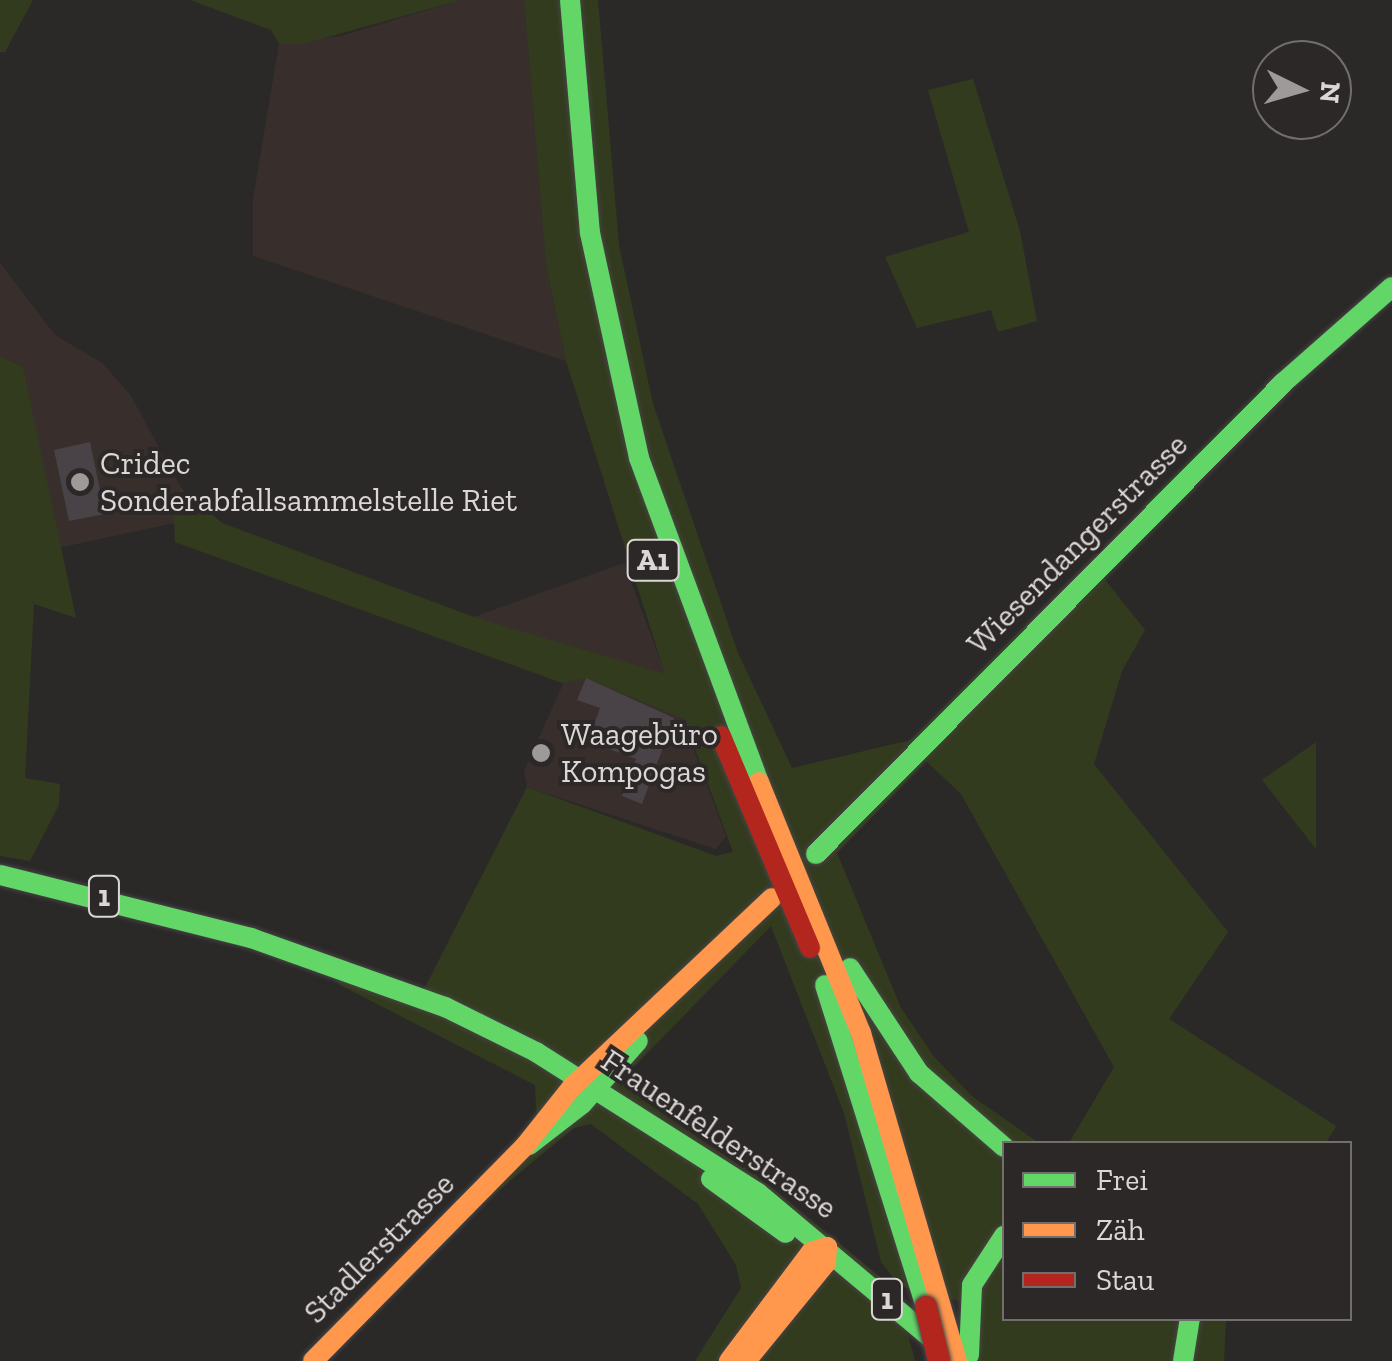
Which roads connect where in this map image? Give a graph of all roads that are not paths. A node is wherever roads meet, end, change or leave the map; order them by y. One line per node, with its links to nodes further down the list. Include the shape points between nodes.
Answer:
1 (552, 0): 18 (main road, A1, bridge, via 574,241 624,468 690,658 840,1028 926,1307)
2 (570, 0): 6 (main road, A1, via 590,233 626,411 687,604)
3 (1392, 287): 4 (main road, Wiesendangerstrasse, via 1282,383)
4 (816, 854)
5 (0, 875): 8 (main road, Frauenfelderstrasse / 1, via 251,938 418,1001 438,1019)
6 (804, 885): 9 (main road, via 909,1061); 14 (main road, A1, via 891,1119)
7 (772, 898): 8 (main road)
8 (585, 1087): 11 (main road, Frauenfelderstrasse / 1); 15 (main road, Stadlerstrasse)
9 (1002, 1146)
10 (1002, 1239): 14 (main road, via 972,1285)
11 (821, 1254): 14 (main road, Frauenfelderstrasse / 1); 16 (main road); 17 (main road); 18 (main road, Frauenfelderstrasse / 1)
12 (1189, 1321): 19 (main road)
13 (1203, 1321): 20 (main road)
14 (963, 1357)
15 (313, 1361)
16 (729, 1361)
17 (746, 1361)
18 (936, 1361)
19 (1182, 1361)
20 (1196, 1361)

